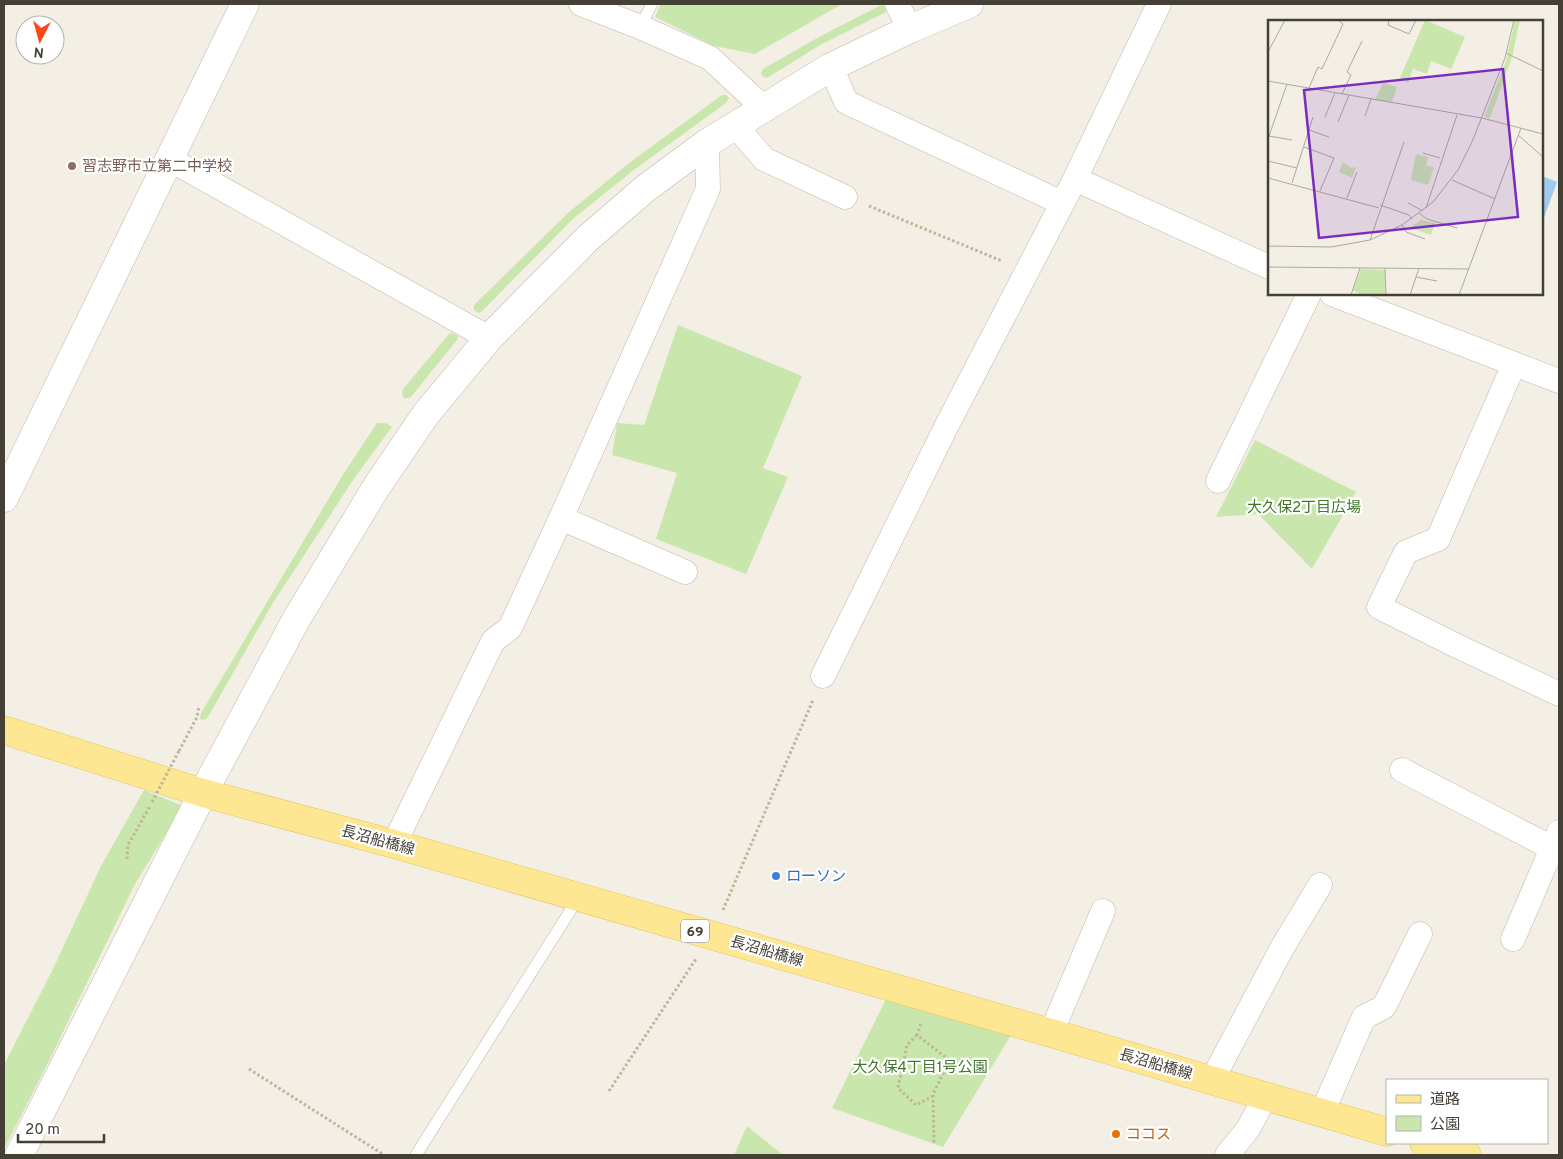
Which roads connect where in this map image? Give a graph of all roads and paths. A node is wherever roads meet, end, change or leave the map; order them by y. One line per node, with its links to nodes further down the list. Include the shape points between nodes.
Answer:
1 (245, 4): 13 (street)
2 (581, 4): 7 (street)
3 (652, 4): 7 (lane)
4 (897, 4): 8 (street)
5 (970, 4): 8 (street)
6 (1159, 4): 14 (street)
7 (640, 27): 10 (street, via 710,58)
8 (910, 29): 9 (street)
9 (831, 67): 10 (street); 16 (street, via 846,102)
10 (765, 109): 11 (street)
11 (736, 126): 12 (street); 15 (street, via 764,159)
12 (707, 143): 21 (street, via 646,188 588,238); 26 (street, via 708,189)
13 (169, 159): 21 (street); 25 (street)
14 (1075, 179): 16 (street); 17 (street)
15 (845, 197): 18 (path)
16 (1062, 203): 18 (street)
17 (1268, 267)
18 (1027, 271): 28 (street)
19 (1309, 295): 24 (street)
20 (1335, 295): 22 (street)
21 (488, 338): 33 (street, via 426,414 377,486 297,618)
22 (1514, 364): 23 (street); 29 (street, via 1438,539 1406,552 1379,607)
23 (1559, 381)
24 (1218, 481)
25 (4, 498)
26 (561, 518): 27 (street); 35 (street, via 510,628 493,642)
27 (685, 572)
28 (823, 676): 41 (path)
29 (1559, 694)
30 (198, 706): 36 (path, bridge, via 197,718 128,845)
31 (4, 730): 33 (main road, 長沼船橋線 / 69)
32 (1402, 770): 34 (street)
33 (203, 793): 35 (main road, 長沼船橋線 / 69); 55 (street)
34 (1556, 840): 42 (street)
35 (394, 844): 38 (main road, 長沼船橋線 / 69)
36 (127, 859)
37 (1320, 885): 47 (street, via 1282,948)
38 (579, 897): 41 (main road, 長沼船橋線 / 69); 57 (lane)
39 (1103, 911): 44 (street)
40 (1420, 934): 51 (street, via 1384,1007 1364,1017)
41 (712, 936): 44 (main road, 長沼船橋線 / 69); 48 (path)
42 (1513, 939)
43 (922, 1021): 45 (path)
44 (1051, 1032): 47 (main road, 長沼船橋線 / 69)
45 (917, 1035): 49 (path, via 948,1059); 49 (path, via 907,1045 898,1088 916,1104)
46 (248, 1069): 56 (path)
47 (1212, 1080): 50 (main road, 長沼船橋線 / 69)
48 (609, 1091)
49 (933, 1096): 53 (path)
50 (1266, 1096): 51 (main road, 長沼船橋線 / 69); 58 (street, via 1248,1129)
51 (1322, 1113): 52 (main road, 長沼船橋線 / 69)
52 (1386, 1132)
53 (934, 1144)
54 (1428, 1144): 59 (main road)
55 (20, 1155)
56 (384, 1155)
57 (416, 1155)
58 (1227, 1155)
59 (1467, 1155)

